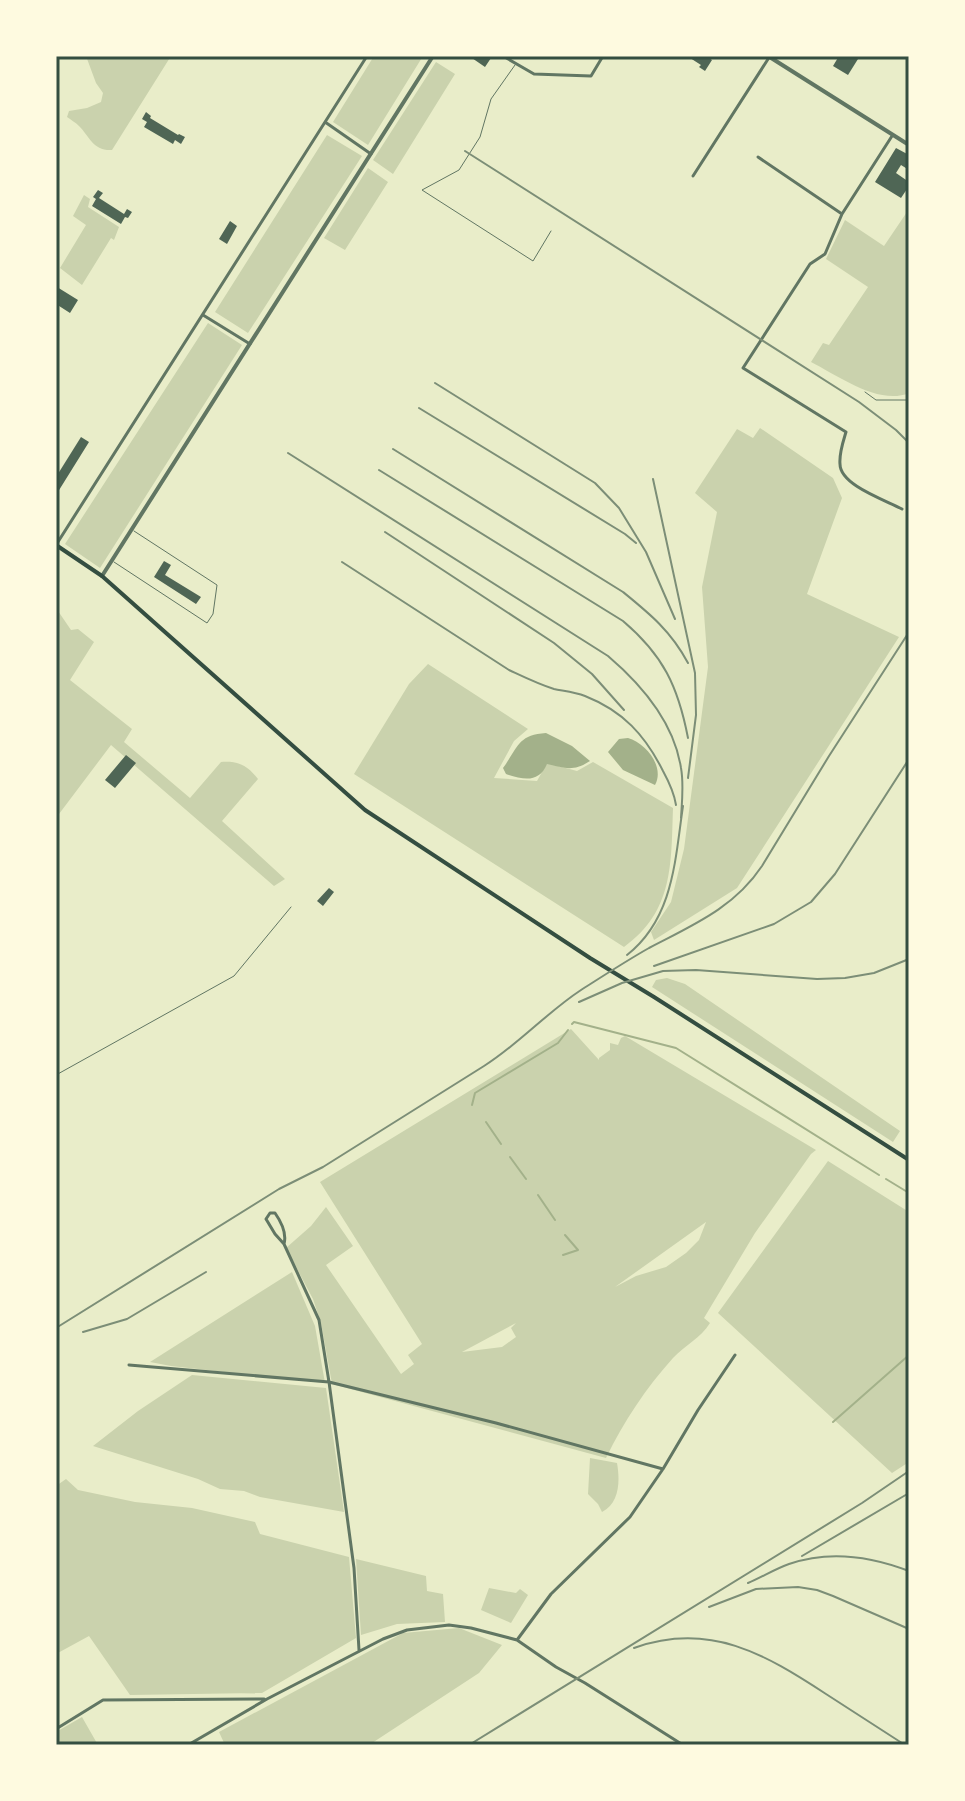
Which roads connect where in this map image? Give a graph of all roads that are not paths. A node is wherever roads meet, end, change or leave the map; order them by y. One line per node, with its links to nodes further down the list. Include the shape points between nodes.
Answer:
1 (367, 56): 7 (street)
2 (433, 56): 10 (street)
3 (503, 56): 6 (street)
4 (603, 56): 6 (street, via 591,76 534,74)
5 (769, 56): 8 (street); 12 (street)
6 (515, 64): 14 (lane, via 491,99 480,137 459,170 422,190 533,261)
7 (325, 122): 10 (street); 15 (street)
8 (893, 135): 9 (street); 13 (street)
9 (909, 145)
10 (371, 154): 16 (street)
11 (758, 157): 13 (street)
12 (693, 176)
13 (842, 214): 19 (street, via 825,254 810,264 743,368 846,432 839,467 844,478)
14 (551, 231)
15 (203, 315): 16 (street); 21 (street)
16 (250, 344): 20 (street)
17 (865, 392): 18 (lane, via 876,400)
18 (909, 400)
19 (902, 509)
20 (131, 529): 22 (street); 22 (lane, via 217,585 213,614 207,623)
21 (56, 545): 23 (main road)
22 (111, 561): 23 (street)
23 (102, 576): 26 (main road, via 365,810)
24 (291, 907): 25 (lane, via 234,976)
25 (56, 1075)
26 (909, 1160)
27 (284, 1244): 27 (street, via 266,1219 270,1213 280,1220); 30 (street, via 319,1320)
28 (735, 1355): 31 (street)
29 (129, 1365): 30 (street)
30 (329, 1382): 31 (street); 33 (street, via 354,1568)
31 (663, 1469): 32 (street, via 630,1517 551,1594)
32 (517, 1640): 33 (street, via 449,1625 407,1630); 37 (street)
33 (359, 1650): 34 (street)
34 (267, 1699): 35 (street, via 103,1700); 36 (street)
35 (56, 1729)
36 (188, 1745)
37 (683, 1745)

